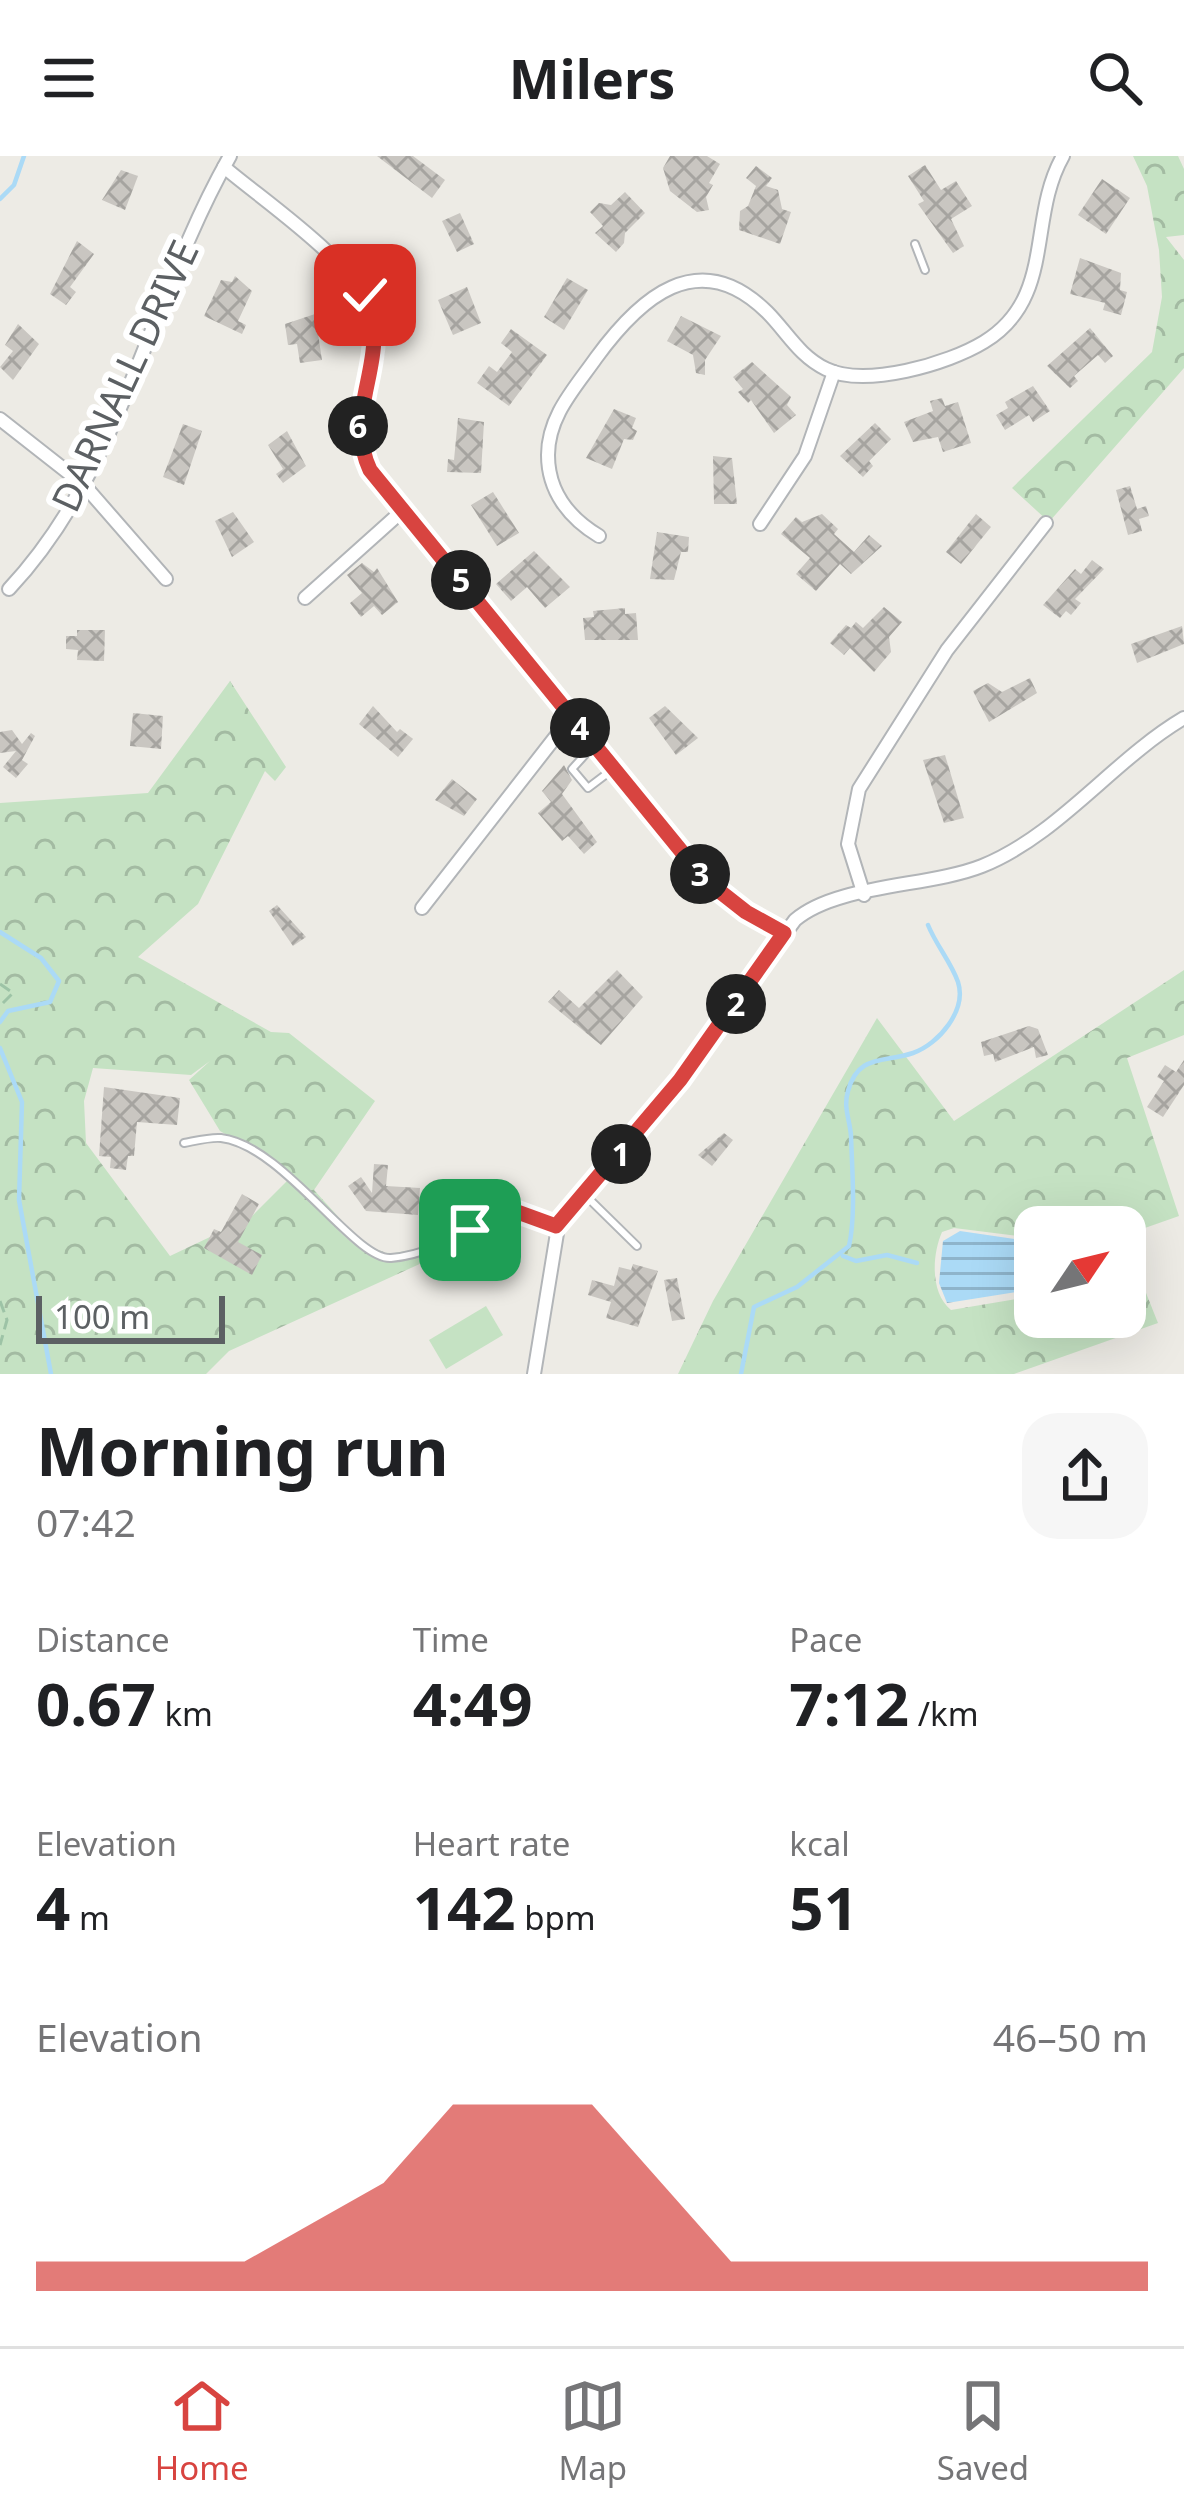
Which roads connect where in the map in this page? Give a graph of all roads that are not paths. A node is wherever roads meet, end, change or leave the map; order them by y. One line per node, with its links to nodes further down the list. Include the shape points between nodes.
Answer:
1 (1063, 156): 5 (street, via 1047,190 1034,282 1002,328 967,351 887,375)
2 (226, 161): 7 (street, DARNALL DRIVE); 8 (street, via 365,295 377,346 358,440)
3 (915, 244): 4 (lane)
4 (925, 270)
5 (834, 372): 10 (street, via 805,456); 11 (street, via 797,348 759,304 729,288 690,283 640,303 562,405 550,436 549,469 561,501)
6 (0, 419): 7 (street)
7 (83, 485): 12 (street); 13 (street, DARNALL DRIVE)
8 (401, 512): 14 (street); 15 (street)
9 (1046, 523): 19 (street, via 947,650 859,790 848,844)
10 (760, 524)
11 (599, 536)
12 (166, 579)
13 (9, 589)
14 (304, 598)
15 (571, 717): 17 (street); 20 (street)
16 (1184, 718): 19 (street, via 1005,856)
17 (594, 745): 18 (street); 18 (lane, via 572,769 588,788)
18 (613, 769): 21 (street, via 704,879)
19 (864, 895): 21 (street, via 816,907)
20 (422, 908)
21 (784, 933): 23 (street, via 680,1080)
22 (184, 1143): 24 (lane, via 223,1138 257,1155 313,1193 360,1248 386,1260 512,1210)
23 (586, 1192): 24 (street); 25 (lane)
24 (556, 1226): 26 (street)
25 (638, 1246)
26 (534, 1374)

